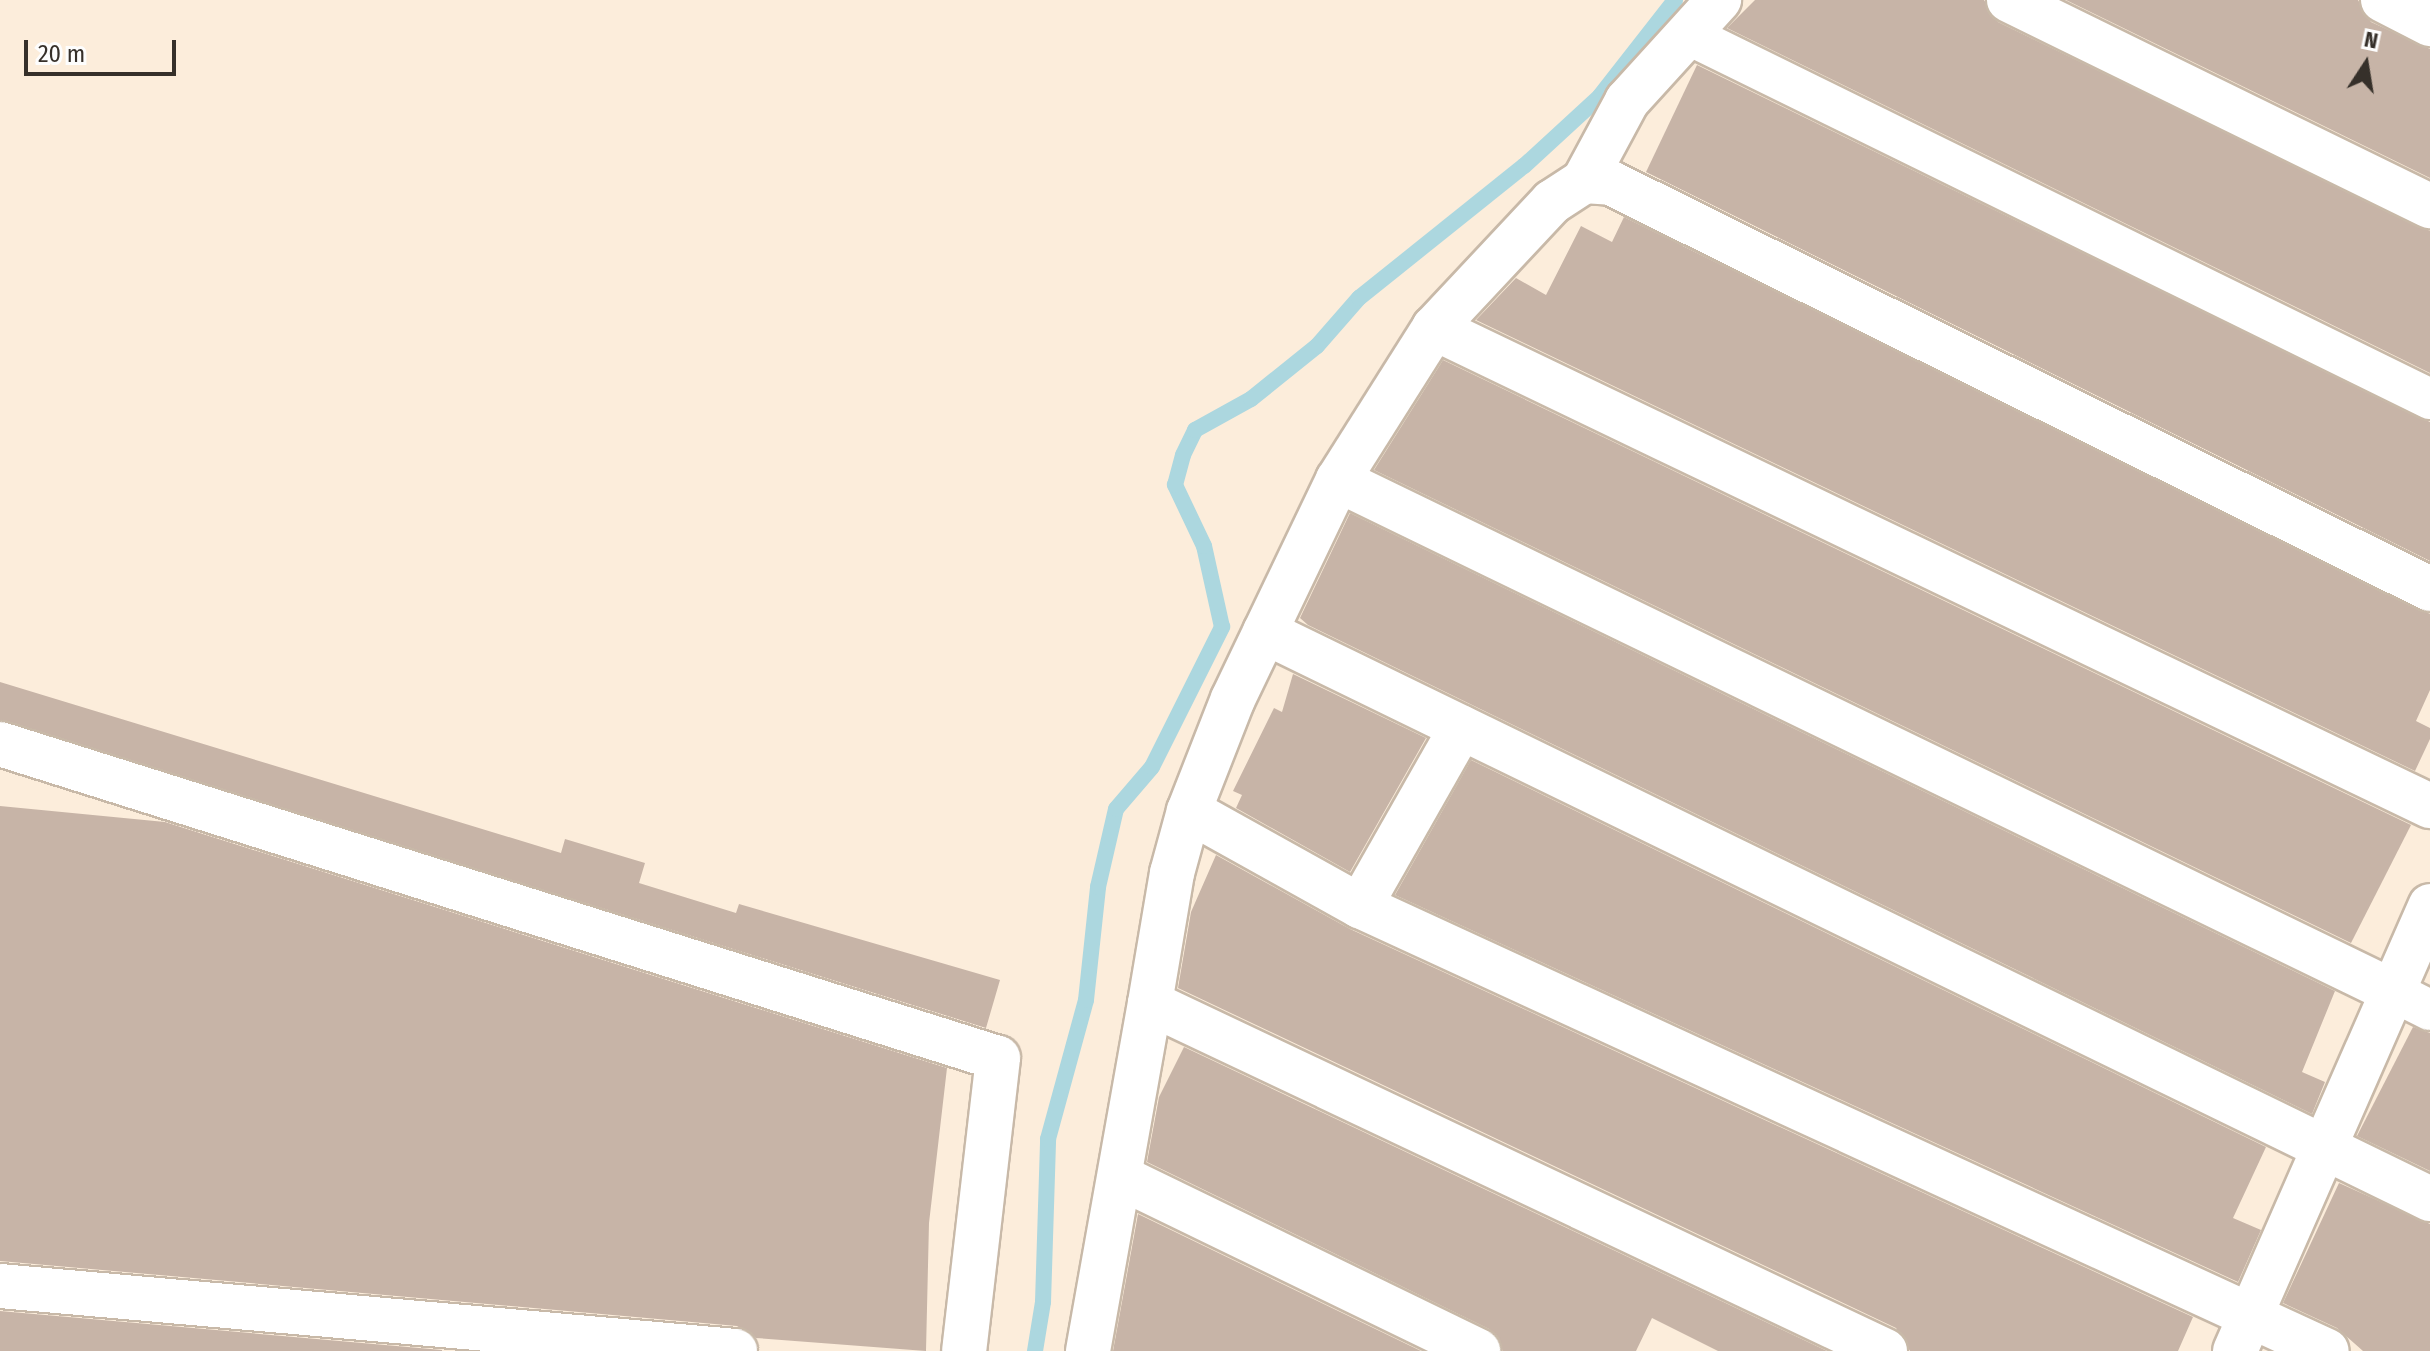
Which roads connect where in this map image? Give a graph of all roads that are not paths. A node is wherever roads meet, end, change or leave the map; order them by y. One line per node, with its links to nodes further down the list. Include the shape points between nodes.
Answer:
1 (1719, 0): 5 (street)
2 (2009, 0): 7 (street, via 2116,57)
3 (2383, 0): 4 (street)
4 (2430, 24)
5 (1687, 34): 6 (street, via 1627,101); 9 (street)
6 (1584, 181): 8 (street, via 1552,202); 11 (street, via 1611,183)
7 (2430, 206)
8 (1434, 328): 10 (street); 15 (street)
9 (2430, 399)
10 (1338, 480): 12 (street); 19 (street)
11 (2430, 589)
12 (1265, 632): 13 (street); 16 (street)
13 (1461, 728): 17 (street); 21 (street)
14 (0, 744): 27 (street, via 998,1058)
15 (2430, 806)
16 (1189, 811): 17 (street); 20 (street, via 1172,873)
17 (1360, 906): 25 (street)
18 (2430, 906): 19 (street)
19 (2411, 1001): 21 (street)
20 (1150, 1003): 22 (street); 30 (street)
21 (2324, 1148): 23 (street); 25 (street)
22 (1122, 1178): 28 (street); 29 (street)
23 (2430, 1199)
24 (0, 1286): 26 (street)
25 (2243, 1333): 31 (street)
26 (735, 1351)
27 (964, 1351)
28 (1088, 1351)
29 (1478, 1351)
30 (1885, 1351)
31 (2327, 1351)

